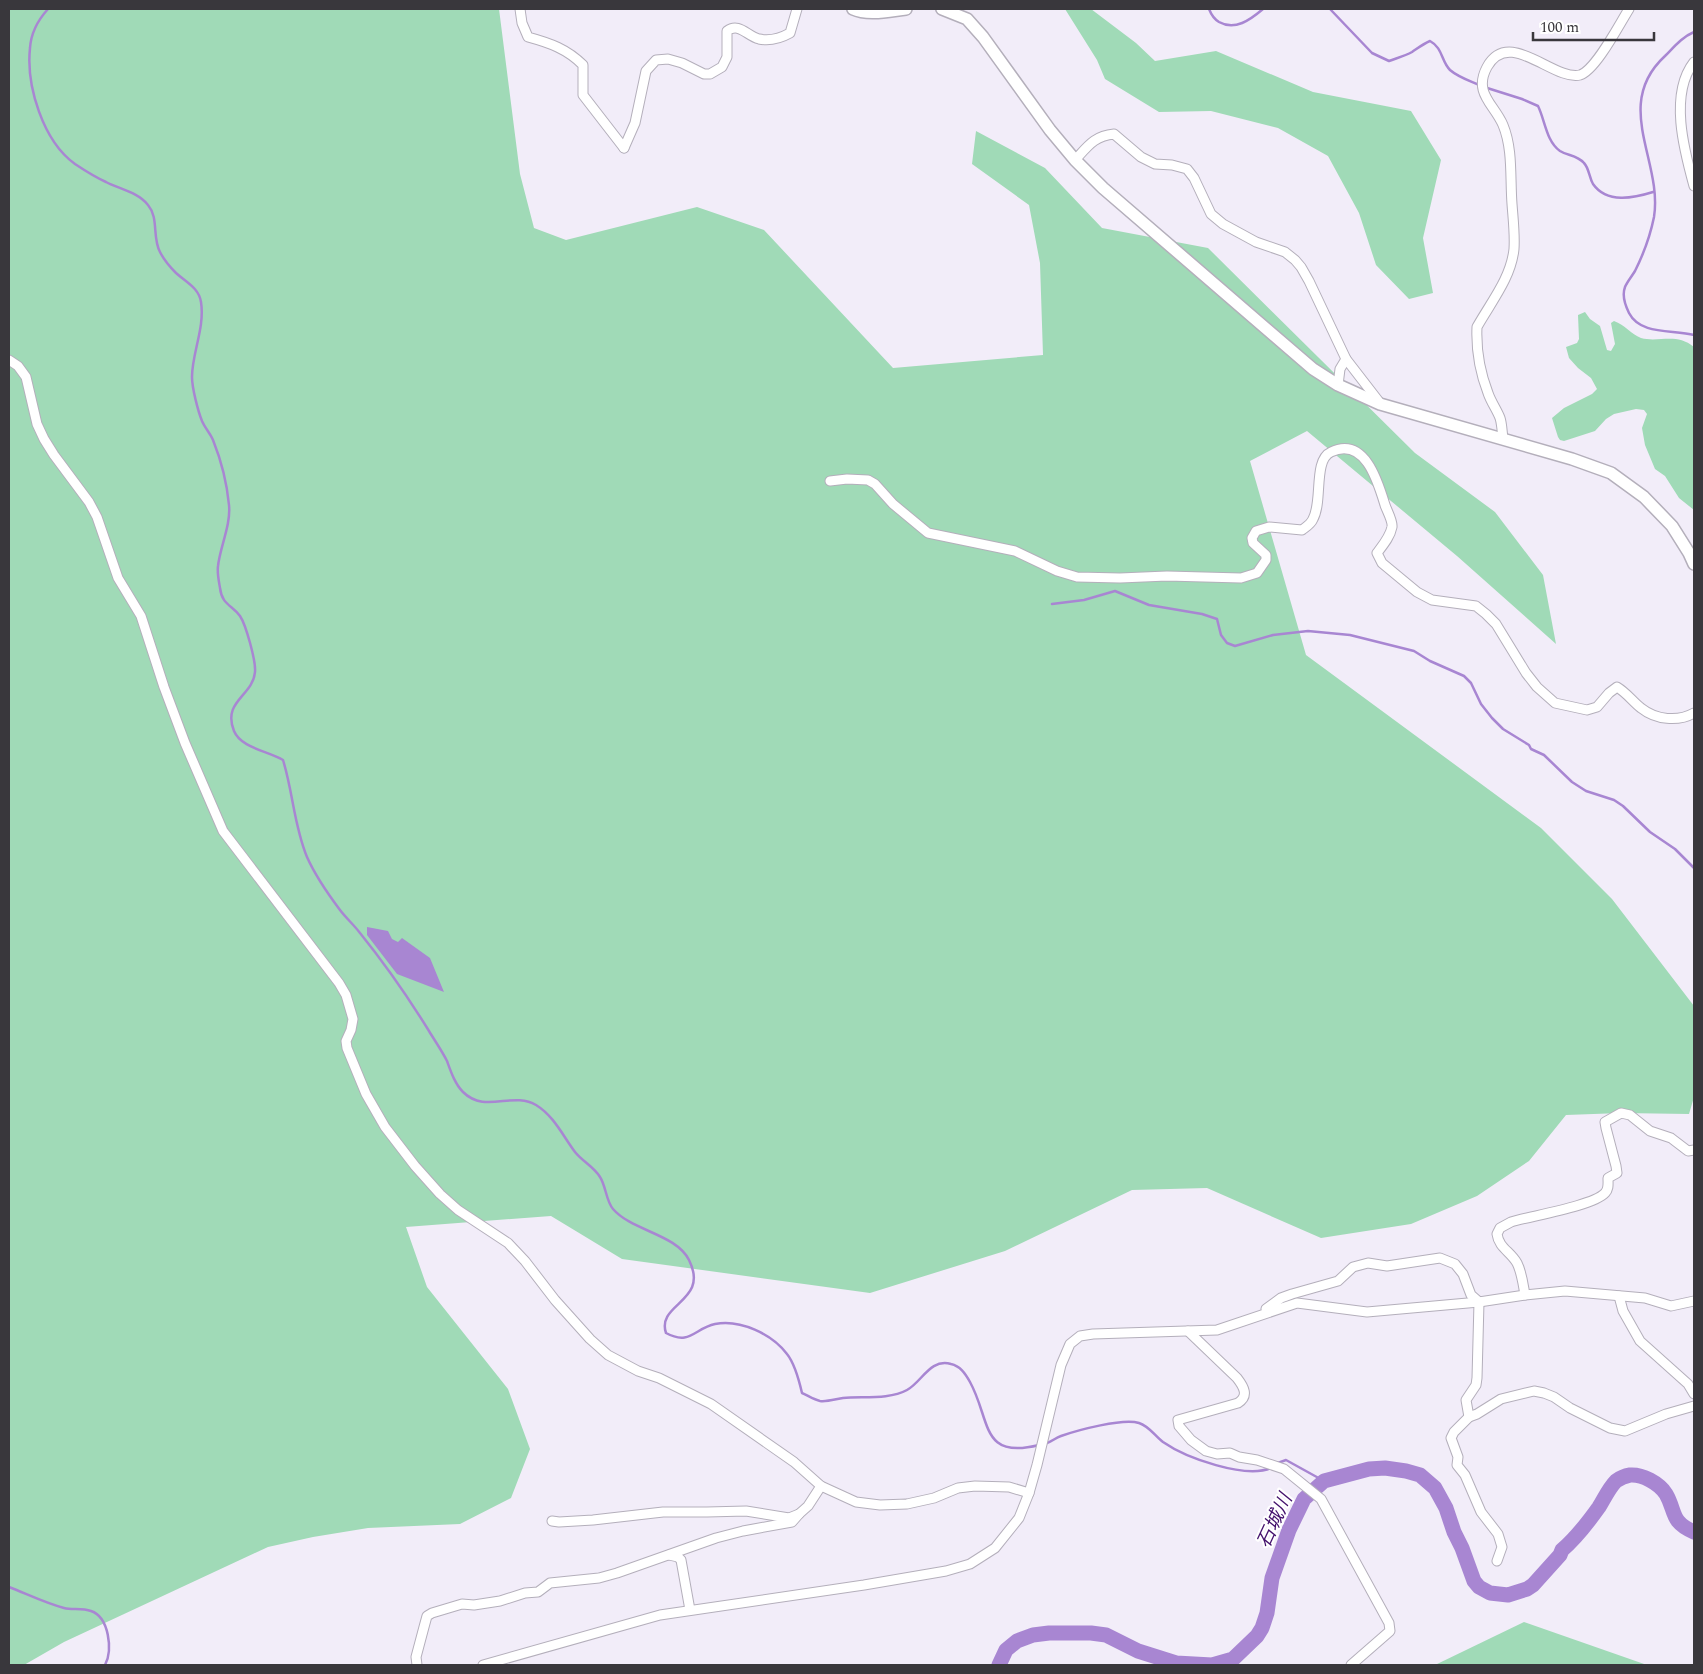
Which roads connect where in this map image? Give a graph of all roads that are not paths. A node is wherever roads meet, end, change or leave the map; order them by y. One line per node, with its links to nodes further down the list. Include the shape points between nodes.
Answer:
1 (520, 9): 2 (street, via 528,37 551,43 573,54 583,65 583,95 624,148 635,123 646,70 656,60 668,59 710,74 728,57 727,31 730,28 739,28 759,39 780,38 790,33)
2 (797, 9)
3 (853, 9): 4 (street, via 859,12)
4 (906, 9)
5 (942, 9): 8 (street, via 967,19 983,37)
6 (1629, 9): 14 (street, via 1596,61 1579,75 1566,74 1521,54 1508,52 1488,66 1482,82 1484,93 1503,126 1510,158 1514,242 1511,265 1477,327 1482,371 1488,395 1501,420)
7 (1694, 62): 9 (street, via 1687,71 1680,104)
8 (1075, 160): 10 (street, via 1091,143 1102,136 1114,134 1141,158 1187,169 1211,214 1256,242 1285,252 1301,267); 12 (street, via 1277,340)
9 (1694, 186)
10 (1346, 359): 12 (street, via 1340,369); 13 (street)
11 (9, 360): 28 (street, via 26,377 37,424 44,438 97,517 118,578 141,616 185,743 223,831 346,995 352,1019 347,1048 366,1094 386,1127 440,1194 508,1243 555,1300 608,1355 711,1404 794,1462)
12 (1338, 385): 13 (street)
13 (1380, 404): 14 (street)
14 (1503, 438): 16 (street, via 1611,473 1644,496 1672,526)
15 (830, 481): 17 (street, via 868,480 928,534 1015,551 1077,577 1241,578 1257,573 1266,560 1266,555 1253,543 1256,531 1269,527 1302,530 1312,521 1317,509 1320,464 1324,457 1330,452 1353,450 1363,457 1377,481 1392,525 1377,553 1382,563 1432,600 1476,606 1486,614 1496,624 1526,673 1555,703 1587,710 1597,706 1617,687 1642,709 1656,716 1685,718)
16 (1694, 564)
17 (1694, 713)
18 (1694, 1150): 19 (street, via 1688,1151 1671,1138 1650,1131 1630,1115 1621,1113 1605,1122 1617,1173 1608,1178 1604,1194 1588,1203 1511,1222 1500,1228 1497,1234 1498,1243 1516,1262 1521,1273)
19 (1524, 1295): 20 (street, via 1565,1291); 22 (street)
20 (1619, 1296): 21 (street, via 1645,1298 1670,1306); 25 (street, via 1622,1311 1640,1341 1688,1384)
21 (1694, 1301)
22 (1479, 1302): 23 (street, via 1367,1312 1297,1303); 23 (street, via 1471,1296 1463,1274 1455,1264 1440,1258 1387,1266 1368,1263 1353,1267 1338,1281 1281,1298); 27 (street, via 1477,1378 1466,1400)
23 (1259, 1316): 24 (street, via 1216,1330)
24 (1188, 1331): 29 (street, via 1092,1334 1080,1336 1070,1344 1061,1365); 37 (street, via 1237,1378 1245,1394 1244,1400 1238,1403 1178,1420 1179,1426 1206,1451 1230,1453 1284,1469 1321,1499 1389,1623 1390,1631)
25 (1694, 1394)
26 (1694, 1406): 27 (street, via 1626,1431 1610,1428 1544,1392 1534,1391 1501,1399)
27 (1469, 1417): 33 (street, via 1451,1438 1458,1457 1457,1465 1465,1475 1481,1512 1498,1534 1502,1547)
28 (821, 1486): 29 (street, via 856,1502 880,1505 907,1504 975,1486); 30 (street)
29 (1029, 1493): 34 (street, via 1019,1518 995,1548 970,1564 874,1584)
30 (799, 1514): 31 (street, via 789,1518 746,1511 672,1512); 32 (street, via 792,1522 743,1531)
31 (552, 1521)
32 (668, 1555): 34 (street, via 682,1560); 35 (street, via 600,1578 550,1583 538,1592 525,1592 500,1601 462,1604 432,1614 424,1626)
33 (1497, 1561)
34 (690, 1610): 36 (street, via 660,1615)
35 (416, 1665)
36 (483, 1665)
37 (1352, 1665)

